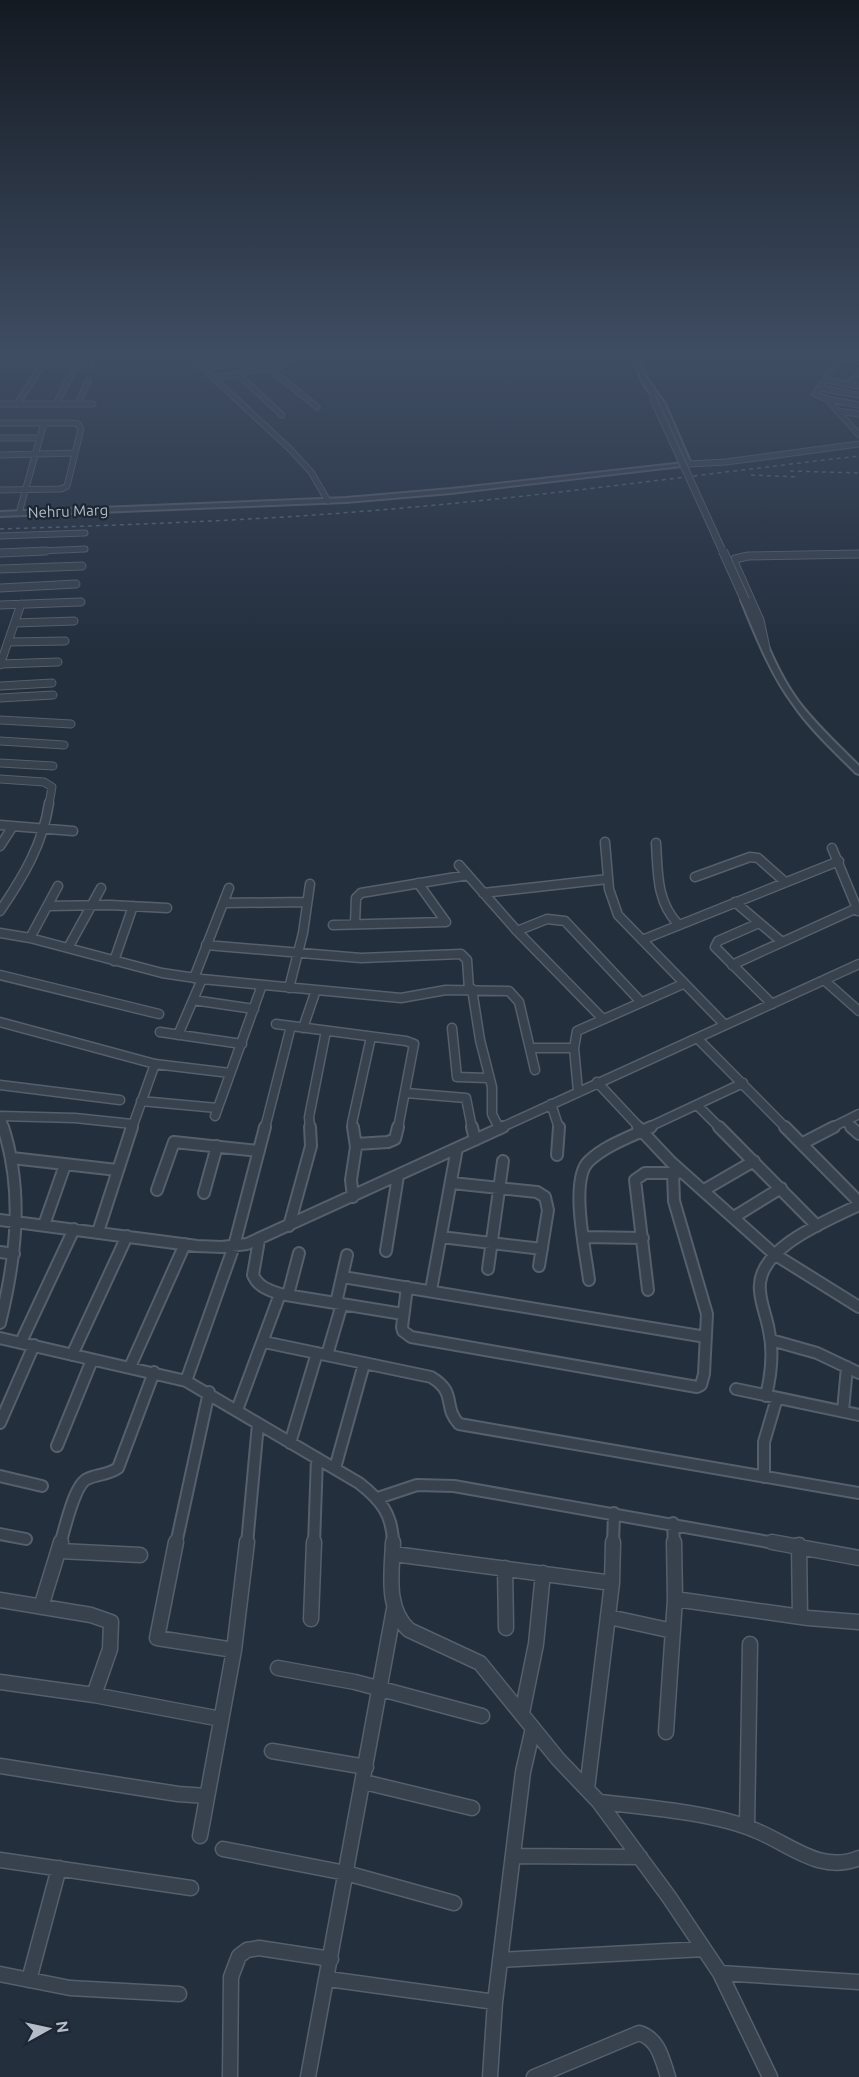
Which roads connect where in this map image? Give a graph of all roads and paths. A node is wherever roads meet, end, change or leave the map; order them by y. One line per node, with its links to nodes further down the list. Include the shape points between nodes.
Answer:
1 (291, 452): 11 (street, via 318,482)
2 (677, 452): 30 (street, bridge)
3 (683, 452): 8 (street)
4 (802, 452): 8 (street)
5 (75, 453): 7 (street); 9 (street, via 68,486)
6 (0, 454): 7 (street)
7 (36, 454): 9 (street)
8 (688, 464): 11 (street, Nehru Marg)
9 (26, 489): 10 (street); 12 (street)
10 (0, 490)
11 (328, 501): 12 (street, Nehru Marg)
12 (19, 513): 13 (street, Nehru Marg)
13 (0, 514)
14 (85, 533): 15 (street)
15 (0, 536)
16 (85, 549): 17 (street)
17 (0, 552)
18 (859, 555): 30 (street, via 735,559 760,620)
19 (82, 566): 20 (street)
20 (0, 569)
21 (76, 584): 22 (street)
22 (0, 588)
23 (81, 602): 24 (street)
24 (21, 604): 25 (street); 27 (street)
25 (0, 605)
26 (74, 621): 27 (street)
27 (15, 623): 29 (street)
28 (65, 641): 29 (street)
29 (9, 642): 31 (street)
30 (767, 651): 44 (street, via 798,706)
31 (3, 652): 33 (street)
32 (58, 662): 33 (street)
33 (0, 664)
34 (52, 683): 35 (street)
35 (0, 686)
36 (53, 695): 37 (street)
37 (0, 698)
38 (0, 720): 39 (street)
39 (71, 724)
40 (0, 741): 41 (street)
41 (64, 745)
42 (0, 763): 43 (street)
43 (53, 766)
44 (859, 771)
45 (1, 781): 48 (street, via 51,785)
46 (0, 825): 47 (street)
47 (13, 826): 48 (street); 52 (street)
48 (45, 830): 49 (street); 73 (street)
49 (73, 831)
50 (605, 842): 58 (street)
51 (656, 843): 77 (street, via 662,900 667,913)
52 (0, 846)
53 (832, 848): 54 (street)
54 (839, 861): 59 (street); 74 (street)
55 (459, 865): 56 (street)
56 (468, 875): 60 (street); 65 (street)
57 (695, 877): 59 (street, via 750,857 758,858)
58 (608, 879): 65 (street); 82 (street, via 618,915)
59 (784, 881): 67 (street)
60 (418, 883): 76 (street, via 358,895); 76 (street, via 446,922)
61 (310, 884): 66 (street)
62 (58, 886): 69 (street)
63 (100, 888): 70 (street)
64 (229, 888): 68 (street)
65 (483, 893): 79 (street)
66 (307, 902): 68 (street); 86 (street)
67 (735, 902): 75 (street); 77 (street)
68 (224, 903): 84 (street)
69 (48, 906): 70 (street); 81 (street)
70 (90, 906): 71 (street); 85 (street)
71 (133, 906): 72 (street); 87 (street)
72 (167, 908)
73 (0, 911)
74 (858, 911): 83 (street)
75 (759, 923): 83 (street); 89 (street, via 715,944)
76 (355, 924): 78 (street)
77 (678, 924): 82 (street)
78 (333, 925)
79 (517, 931): 99 (street, via 547,920 565,921); 104 (street)
80 (0, 933): 81 (street)
81 (30, 938): 85 (street)
82 (642, 940): 93 (street)
83 (782, 942): 89 (street)
84 (206, 945): 86 (street); 91 (street)
85 (68, 948): 87 (street)
86 (299, 954): 95 (street); 96 (street, via 383,958 461,954 467,960)
87 (114, 961): 91 (street)
88 (859, 964): 92 (street)
89 (732, 965): 100 (street)
90 (0, 975): 103 (street)
91 (198, 979): 94 (street); 98 (street)
92 (824, 980): 100 (street); 102 (street)
93 (684, 984): 99 (street); 107 (street)
94 (262, 986): 95 (street); 101 (street)
95 (289, 988): 97 (street)
96 (471, 989): 97 (street, via 436,991 410,998); 118 (street, via 513,993 523,1013); 122 (street)
97 (316, 990): 109 (street)
98 (194, 1000): 101 (street); 113 (street)
99 (640, 1001): 104 (street)
100 (772, 1004): 107 (street)
101 (254, 1009): 116 (street)
102 (859, 1011)
103 (159, 1014)
104 (602, 1018): 117 (street, via 577,1031)
105 (0, 1022): 119 (street)
106 (276, 1024): 108 (street)
107 (725, 1025): 115 (street)
108 (291, 1026): 109 (street); 145 (street)
109 (303, 1028): 111 (street)
110 (452, 1028): 122 (street, via 457,1077)
111 (326, 1031): 114 (street); 166 (street, via 309,1117 311,1146)
112 (160, 1032): 113 (street)
113 (178, 1035): 116 (street)
114 (371, 1037): 127 (street, via 414,1044); 142 (street, via 352,1123)
115 (697, 1038): 123 (street); 124 (street)
116 (242, 1044): 121 (street)
117 (574, 1047): 118 (street); 126 (street)
118 (531, 1048): 120 (street)
119 (155, 1064): 121 (street); 129 (street)
120 (535, 1070)
121 (230, 1073): 129 (street, via 216,1112)
122 (488, 1078): 136 (street, via 492,1114)
123 (597, 1082): 126 (street); 137 (street)
124 (743, 1083): 131 (street); 141 (street)
125 (0, 1085): 128 (street)
126 (578, 1091): 130 (street)
127 (406, 1093): 139 (street, via 466,1098); 142 (street, via 395,1139)
128 (120, 1100)
129 (141, 1101): 135 (street)
130 (550, 1104): 136 (street); 146 (street, via 559,1127)
131 (697, 1105): 137 (street); 149 (street)
132 (859, 1114): 134 (street)
133 (0, 1116): 135 (street); 140 (street)
134 (845, 1121): 138 (street); 141 (street)
135 (132, 1124): 151 (street)
136 (499, 1129): 139 (street)
137 (641, 1131): 152 (street); 172 (street, via 587,1162 580,1187)
138 (859, 1134)
139 (475, 1140): 144 (street)
140 (4, 1141): 147 (street)
141 (803, 1143): 161 (street)
142 (356, 1144): 160 (street)
143 (217, 1146): 145 (street); 157 (street, via 174,1142); 159 (street)
144 (457, 1148): 153 (street); 154 (street)
145 (259, 1151): 177 (street)
146 (557, 1155)
147 (12, 1158): 150 (street); 164 (street)
148 (503, 1161): 155 (street)
149 (754, 1161): 156 (street); 158 (street)
150 (65, 1165): 151 (street); 165 (street)
151 (117, 1170): 169 (street)
152 (678, 1173): 158 (street); 173 (street, via 645,1173 636,1180); 198 (street, via 674,1201 705,1303)
153 (398, 1176): 160 (street); 179 (street)
154 (452, 1184): 155 (street); 171 (street)
155 (500, 1188): 175 (street); 178 (street, via 545,1196 549,1202)
156 (781, 1188): 162 (street); 167 (street)
157 (157, 1190)
158 (704, 1190): 162 (street)
159 (204, 1193)
160 (353, 1197): 166 (street)
161 (859, 1204): 167 (street)
162 (734, 1217): 183 (street)
163 (0, 1220): 164 (street)
164 (17, 1222): 165 (street); 182 (street)
165 (44, 1225): 168 (street)
166 (289, 1226): 174 (street)
167 (818, 1226): 183 (street)
168 (74, 1229): 169 (street); 202 (street)
169 (98, 1232): 170 (street)
170 (128, 1236): 176 (street); 204 (street)
171 (441, 1237): 175 (street); 190 (street)
172 (585, 1237): 173 (street); 188 (street)
173 (643, 1238): 191 (street)
174 (259, 1240): 177 (street); 193 (street, via 254,1281)
175 (492, 1243): 178 (street); 186 (street)
176 (185, 1244): 177 (street); 208 (street)
177 (234, 1246): 211 (street)
178 (542, 1249): 185 (street)
179 (386, 1251)
180 (0, 1252): 182 (street)
181 (299, 1253): 193 (street)
182 (14, 1254): 192 (street)
183 (774, 1254): 195 (street); 200 (street, via 761,1272 760,1285)
184 (347, 1255): 187 (street)
185 (539, 1266)
186 (488, 1269)
187 (342, 1276): 189 (street); 194 (street)
188 (589, 1280)
189 (407, 1287): 190 (street); 196 (street)
190 (431, 1290): 198 (street)
191 (648, 1290)
192 (4, 1294): 197 (street)
193 (284, 1295): 194 (street); 201 (street)
194 (339, 1303): 196 (street); 203 (street)
195 (859, 1307)
196 (403, 1314): 198 (street, via 403,1331 411,1337 691,1387 703,1382)
197 (0, 1323)
198 (706, 1337)
199 (0, 1338): 202 (street)
200 (771, 1340): 207 (street); 214 (street)
201 (264, 1342): 203 (street); 215 (street)
202 (28, 1344): 204 (street); 218 (street)
203 (322, 1354): 206 (street); 220 (street)
204 (72, 1355): 205 (street)
205 (92, 1360): 208 (street); 221 (street)
206 (364, 1364): 223 (street); 225 (street, via 439,1381 447,1389 451,1414 459,1424)
207 (848, 1366): 210 (street); 216 (street)
208 (130, 1367): 209 (street)
209 (154, 1372): 211 (street); 234 (street, via 118,1468 90,1476 79,1484)
210 (859, 1373)
211 (186, 1381): 213 (street)
212 (736, 1389): 214 (street)
213 (209, 1392): 215 (street); 252 (street, via 156,1634 165,1641)
214 (771, 1397): 216 (street); 225 (street, via 764,1442)
215 (237, 1410): 219 (street)
216 (843, 1411): 217 (street)
217 (859, 1415)
218 (0, 1423)
219 (258, 1424): 220 (street); 252 (street)
220 (290, 1443): 222 (street)
221 (57, 1446)
222 (317, 1458): 223 (street); 247 (street)
223 (335, 1468): 228 (street)
224 (0, 1476): 226 (street)
225 (764, 1477): 227 (street)
226 (42, 1486)
227 (859, 1493)
228 (378, 1498): 229 (street, via 408,1487 434,1485); 235 (street, via 393,1532)
229 (614, 1513): 230 (street); 240 (street)
230 (673, 1523): 233 (street); 241 (street)
231 (0, 1534): 232 (street)
232 (26, 1539)
233 (799, 1545): 237 (street); 246 (street)
234 (60, 1551): 236 (street); 243 (street)
235 (394, 1554): 238 (street); 244 (street)
236 (140, 1556)
237 (859, 1558)
238 (505, 1568): 239 (street); 249 (street)
239 (543, 1573): 240 (street); 257 (street, via 540,1618)
240 (612, 1583): 245 (street)
241 (675, 1599): 246 (street); 250 (street)
242 (0, 1600): 243 (street)
243 (41, 1607): 256 (street, via 111,1622 112,1640)
244 (394, 1609): 255 (street); 257 (street, via 409,1630 480,1664)
245 (609, 1617): 250 (street); 265 (street)
246 (800, 1617): 248 (street)
247 (311, 1619)
248 (859, 1622)
249 (506, 1628)
250 (674, 1631): 261 (street)
251 (750, 1644): 269 (street)
252 (234, 1650): 259 (street)
253 (278, 1668): 255 (street)
254 (0, 1682): 256 (street)
255 (379, 1688): 258 (street); 264 (street)
256 (94, 1695): 259 (street)
257 (522, 1713): 260 (street)
258 (482, 1716)
259 (221, 1719): 266 (street)
260 (533, 1728): 265 (street); 272 (street, via 523,1772)
261 (666, 1732)
262 (272, 1751): 264 (street)
263 (0, 1766): 266 (street)
264 (365, 1775): 268 (street); 277 (street)
265 (587, 1789): 267 (street)
266 (207, 1796): 270 (street)
267 (599, 1802): 269 (street, via 642,1806); 273 (street)
268 (472, 1808)
269 (747, 1827): 274 (street, via 818,1862 837,1864)
270 (200, 1836)
271 (223, 1848): 277 (street)
272 (513, 1857): 273 (street); 282 (street)
273 (640, 1857): 280 (street)
274 (859, 1858)
275 (0, 1860): 276 (street)
276 (59, 1868): 278 (street); 286 (street)
277 (346, 1873): 279 (street); 281 (street)
278 (191, 1888)
279 (454, 1903)
280 (704, 1949): 282 (street); 283 (street)
281 (331, 1959): 285 (street); 290 (street, via 259,1948 240,1953 231,1977)
282 (500, 1960): 289 (street)
283 (720, 1973): 287 (street); 295 (street)
284 (0, 1974): 286 (street)
285 (328, 1979): 289 (street); 291 (street)
286 (29, 1980): 288 (street, via 70,1988)
287 (859, 1982)
288 (179, 1994)
289 (495, 2002): 292 (street)
290 (230, 2077)
291 (308, 2077)
292 (489, 2077)
293 (534, 2077): 294 (street, via 639,2033 652,2039)
294 (668, 2077)
295 (770, 2077)

